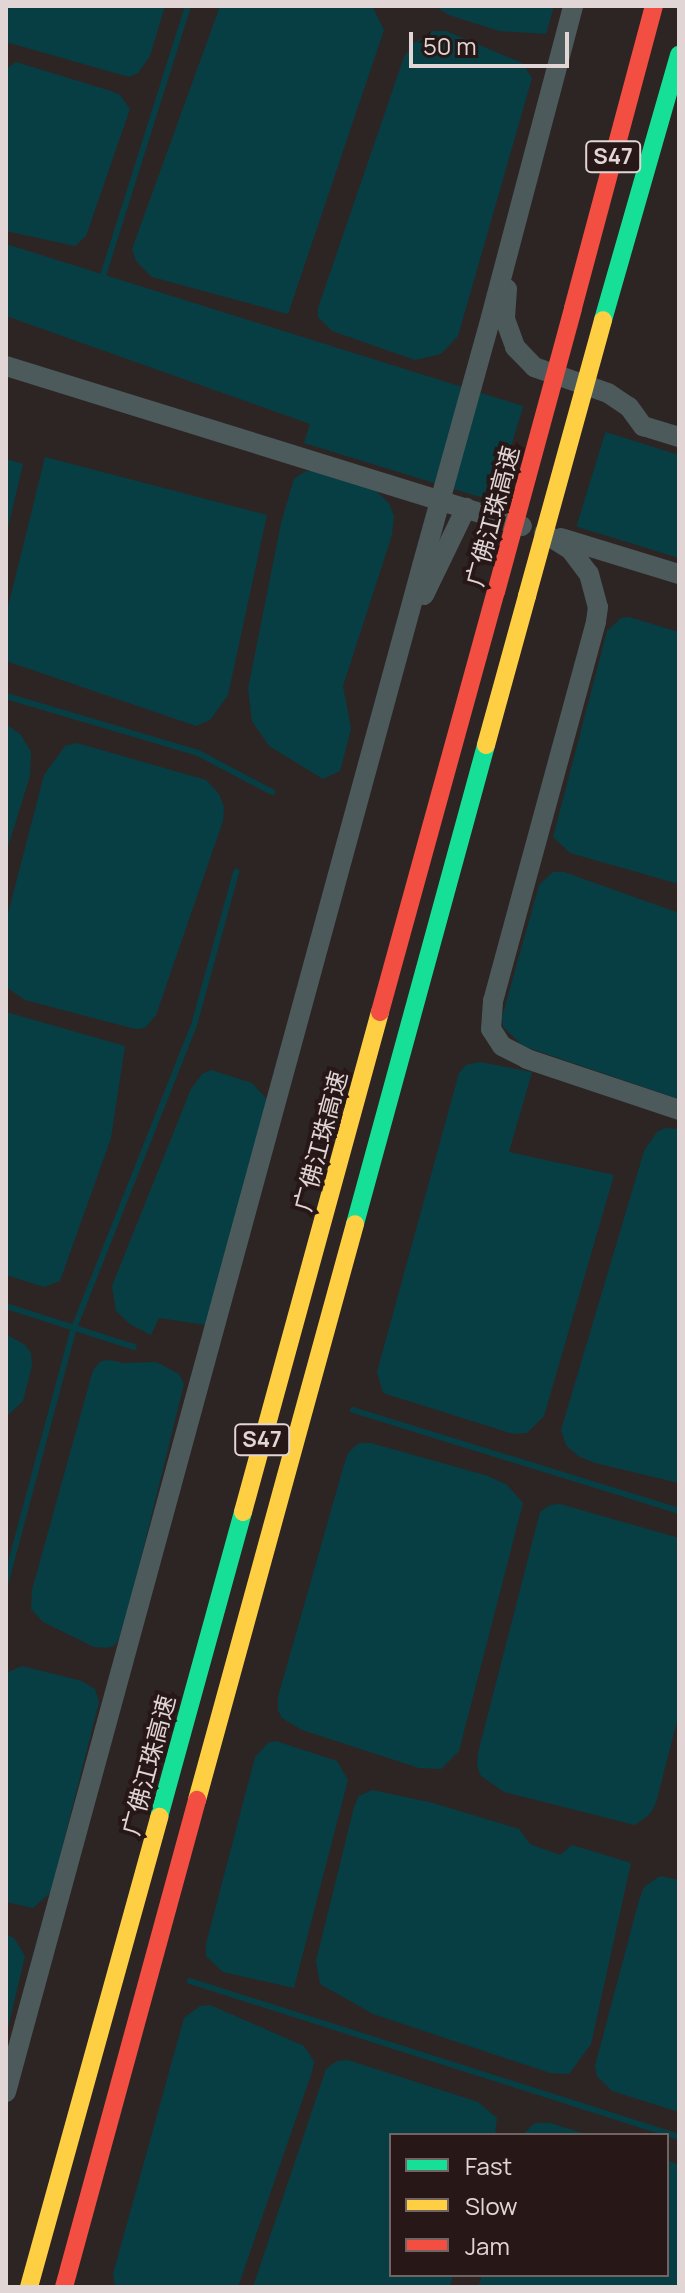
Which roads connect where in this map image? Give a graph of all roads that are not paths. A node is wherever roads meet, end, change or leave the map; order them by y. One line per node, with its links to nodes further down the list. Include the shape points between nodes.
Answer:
1 (573, 6): 4 (street)
2 (654, 6): 13 (highway, 广佛江珠高速 / S47, bridge)
3 (679, 55): 14 (highway, S47, bridge)
4 (511, 236): 6 (street, via 505,319 515,347 534,367 608,393 629,407 643,426); 10 (street, bridge)
5 (6, 366): 7 (street)
6 (679, 437)
7 (466, 508): 8 (street); 10 (street)
8 (544, 533): 9 (street); 11 (street, via 570,549 589,574 598,607 493,1001 491,1029 502,1046 527,1059)
9 (679, 574)
10 (403, 638): 12 (street)
11 (679, 1110)
12 (6, 2092)
13 (29, 2287)
14 (64, 2287)

